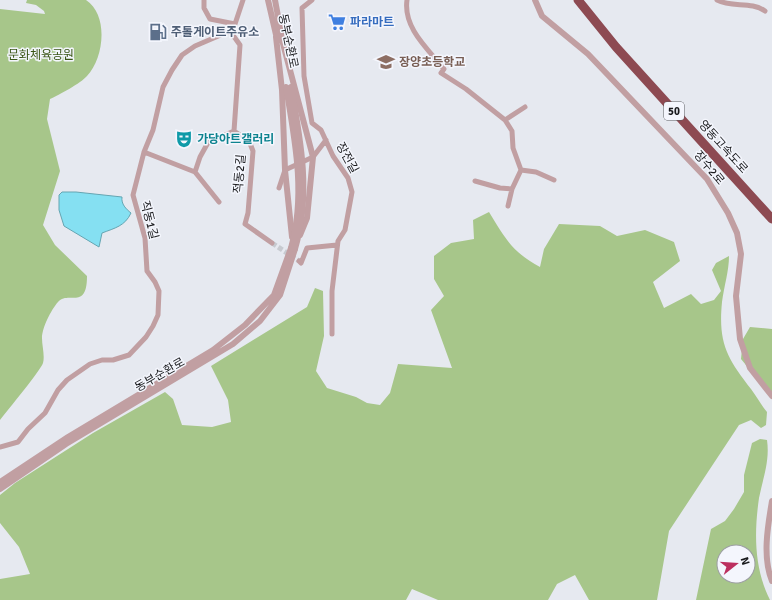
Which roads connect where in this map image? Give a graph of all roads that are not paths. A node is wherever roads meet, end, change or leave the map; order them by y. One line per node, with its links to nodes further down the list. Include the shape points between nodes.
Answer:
1 (204, 0): 15 (street, via 204,8 210,19)
2 (242, 0): 15 (street)
3 (264, 0): 13 (street)
4 (268, 0): 13 (street, 동부순환로)
5 (275, 0): 13 (street, 동부순환로)
6 (280, 0): 13 (street)
7 (312, 0): 21 (street, 장전길, via 302,8 304,76 312,123 321,130)
8 (407, 0): 19 (street, via 406,6 414,32 444,69 441,73)
9 (535, 0): 40 (street, 장수2로, via 542,16 588,54 707,179 728,213 737,233 741,254 736,296 740,339 750,368)
10 (578, 0): 34 (highway, 영동고속도로 / 50, via 616,47)
11 (585, 0): 33 (highway, 영동고속도로 / 50, via 624,48)
12 (716, 0): 14 (street, via 728,5 758,6)
13 (273, 7): 17 (street, 동부순환로)
14 (765, 11)
15 (235, 24): 16 (street)
16 (230, 31): 20 (street, via 240,45); 22 (street, 직동1길, via 195,46 182,55 163,87 153,130)
17 (279, 37): 23 (street); 24 (street); 37 (street, 동부순환로, bridge, via 299,130 304,188 301,225)
18 (525, 107): 19 (street)
19 (505, 120): 25 (street, via 512,131 513,148)
20 (234, 131): 26 (street, via 210,139); 35 (street, 적동2길, via 249,141 254,151 245,224)
21 (326, 140): 23 (street); 36 (street, 장전길, via 348,178 352,192 345,230)
22 (144, 152): 26 (street); 41 (street, 직동1길, via 133,195 145,238 147,271 159,291 158,315 154,326 128,355 90,364 68,380 58,390 45,413 18,442)
23 (314, 158): 24 (street); 37 (street, via 307,218)
24 (285, 170): 29 (street); 37 (street)
25 (521, 170): 27 (street, via 536,172); 30 (street)
26 (194, 172): 31 (street)
27 (554, 180)
28 (475, 181): 30 (street)
29 (279, 188)
30 (512, 189): 32 (street)
31 (219, 202)
32 (508, 206)
33 (772, 210)
34 (772, 219)
35 (272, 243)
36 (338, 245): 38 (street, via 307,248 301,263); 39 (street, 장전길, via 332,291)
37 (294, 246): 42 (street, 동부순환로, via 274,295 245,325 213,350 68,437); 43 (street, 동부순환로, via 280,295 260,321 233,344 66,444)
38 (299, 261)
39 (332, 334)
40 (772, 396)
41 (0, 447)
42 (0, 482)
43 (0, 489)
44 (772, 500): 45 (street, via 767,563)
45 (772, 581)

